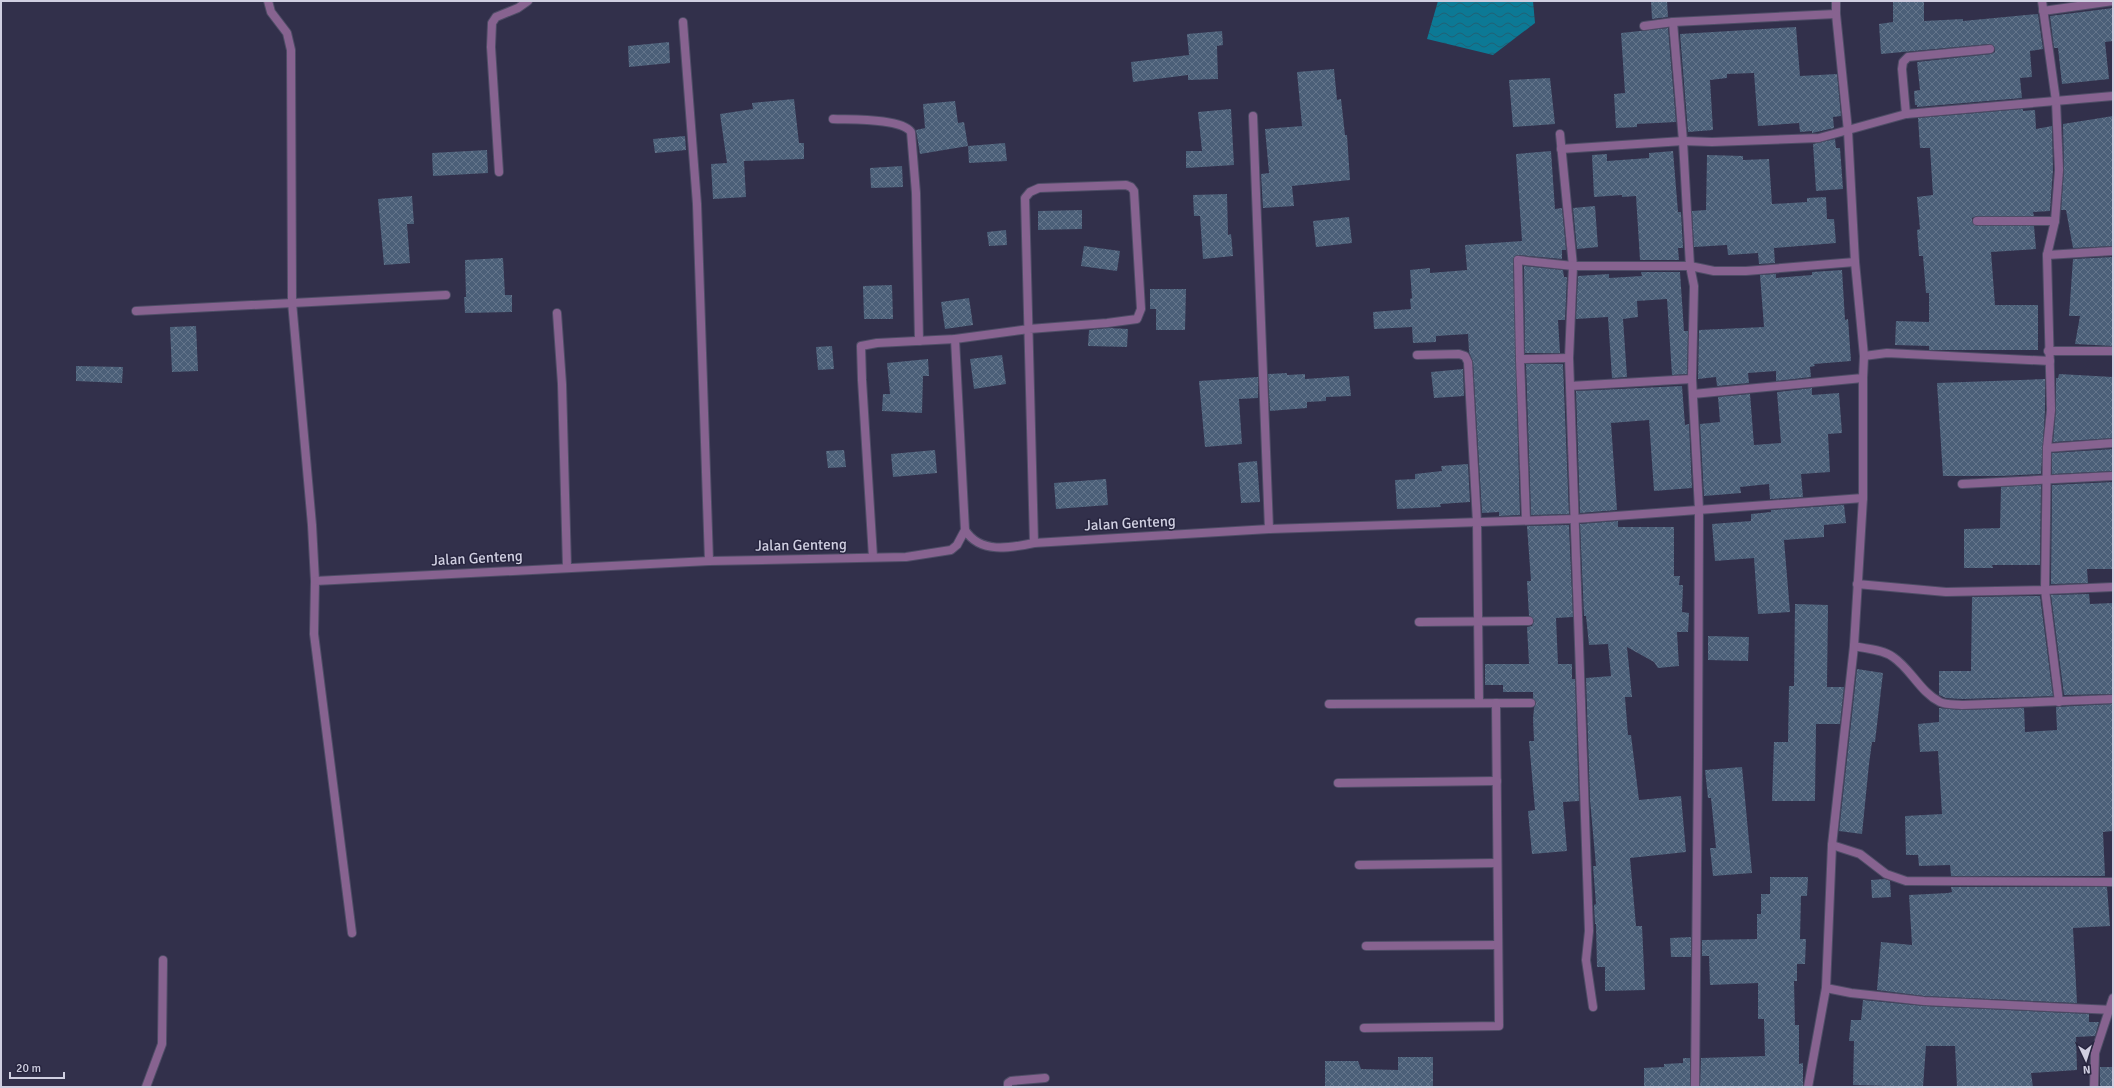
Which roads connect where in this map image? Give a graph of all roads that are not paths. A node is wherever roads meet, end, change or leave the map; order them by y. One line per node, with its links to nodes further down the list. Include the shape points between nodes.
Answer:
1 (268, 1): 30 (street, via 271,12 287,33 291,50)
2 (528, 1): 21 (street, via 496,17 492,23 491,47)
3 (1836, 1): 7 (street)
4 (2042, 1): 6 (street)
5 (2113, 1): 6 (street)
6 (2043, 11): 13 (street)
7 (1836, 14): 9 (street); 17 (street)
8 (683, 22): 61 (street, via 697,204)
9 (1673, 22): 10 (street); 19 (street)
10 (1644, 26)
11 (1990, 49): 14 (street, via 1908,57 1902,68)
12 (2113, 96): 13 (street)
13 (2056, 101): 14 (street); 23 (street, via 2058,170)
14 (1906, 114): 17 (street)
15 (1253, 116): 57 (street)
16 (833, 119): 35 (street, via 881,122 903,126 911,132 916,193)
17 (1848, 131): 19 (street, via 1819,138); 26 (street)
18 (1560, 134): 20 (street)
19 (1683, 142): 20 (street); 28 (street)
20 (1561, 148): 27 (street)
21 (500, 172)
22 (1977, 220): 23 (street)
23 (2055, 221): 25 (street)
24 (2113, 251): 25 (street)
25 (2047, 255): 36 (street)
26 (1855, 262): 28 (street, via 1746,271 1714,271); 39 (street)
27 (1573, 266): 28 (street); 40 (street); 41 (street, via 1518,260)
28 (1690, 266): 43 (street, via 1694,286)
29 (446, 295): 30 (street)
30 (292, 302): 31 (street); 63 (street, via 312,525)
31 (136, 311)
32 (557, 313): 62 (street, via 562,384)
33 (1030, 329): 33 (street, via 1024,198 1039,188 1101,185 1131,187 1134,191 1140,315 1137,319 1107,323); 34 (street); 59 (street)
34 (955, 339): 35 (street); 58 (street)
35 (919, 341): 60 (street, via 861,347)
36 (2048, 351): 37 (street); 42 (street)
37 (2113, 351)
38 (1417, 354): 56 (street, via 1459,354 1465,356 1468,362)
39 (1864, 356): 42 (street, via 1887,354); 44 (street)
40 (1569, 358): 41 (street); 45 (street)
41 (1520, 359): 55 (street)
42 (2050, 361): 48 (street, via 2051,410)
43 (1692, 378): 45 (street); 46 (street)
44 (1862, 378): 46 (street); 52 (street)
45 (1570, 386): 54 (street)
46 (1693, 394): 53 (street)
47 (2113, 443): 48 (street)
48 (2047, 448): 50 (street)
49 (2113, 476): 50 (street)
50 (2047, 478): 51 (street); 66 (street)
51 (1962, 484)
52 (1863, 498): 53 (street, Jalan Genteng); 64 (street)
53 (1699, 509): 54 (street, Jalan Genteng); 95 (street)
54 (1574, 519): 55 (street, Jalan Genteng); 89 (street, via 1589,931 1586,960)
55 (1526, 520): 56 (street, Jalan Genteng)
56 (1477, 522): 57 (street, Jalan Genteng); 69 (street)
57 (1269, 529): 59 (street, Jalan Genteng)
58 (965, 530): 59 (street, Jalan Genteng, via 970,537 986,546 1008,547); 60 (street, Jalan Genteng, via 957,545 944,553)
59 (1034, 543)
60 (873, 557): 61 (street, Jalan Genteng)
61 (709, 561): 62 (street, Jalan Genteng)
62 (567, 567): 63 (street, Jalan Genteng)
63 (314, 581): 83 (street, via 314,634)
64 (1857, 584): 66 (street, via 1946,592); 70 (street)
65 (2113, 587): 66 (street)
66 (2045, 590): 72 (street)
67 (1529, 621): 69 (street)
68 (1419, 622): 69 (street)
69 (1478, 622): 73 (street)
70 (1854, 646): 72 (street, via 1893,656 1924,690 1941,702); 79 (street)
71 (2113, 699): 72 (street)
72 (2060, 702)
73 (1479, 703): 74 (street); 76 (street)
74 (1496, 703): 75 (street); 77 (street)
75 (1531, 703)
76 (1329, 704)
77 (1497, 782): 78 (street); 80 (street)
78 (1338, 783)
79 (1832, 845): 82 (street, via 1860,854 1886,874 1906,881); 87 (street)
80 (1498, 863): 81 (street); 84 (street)
81 (1358, 865)
82 (2113, 882)
83 (352, 933)
84 (1498, 945): 85 (street); 91 (street, via 1499,1026)
85 (1366, 946)
86 (163, 960): 93 (street, via 162,1044)
87 (1826, 988): 90 (street, via 1924,1001); 96 (street)
88 (2113, 998): 90 (street)
89 (1593, 1007)
90 (2111, 1009): 97 (street, via 2096,1053)
91 (1364, 1028)
92 (1045, 1078): 94 (street, via 1011,1081)
93 (146, 1087)
94 (1008, 1087)
95 (1695, 1087)
96 (1808, 1087)
97 (2094, 1087)

